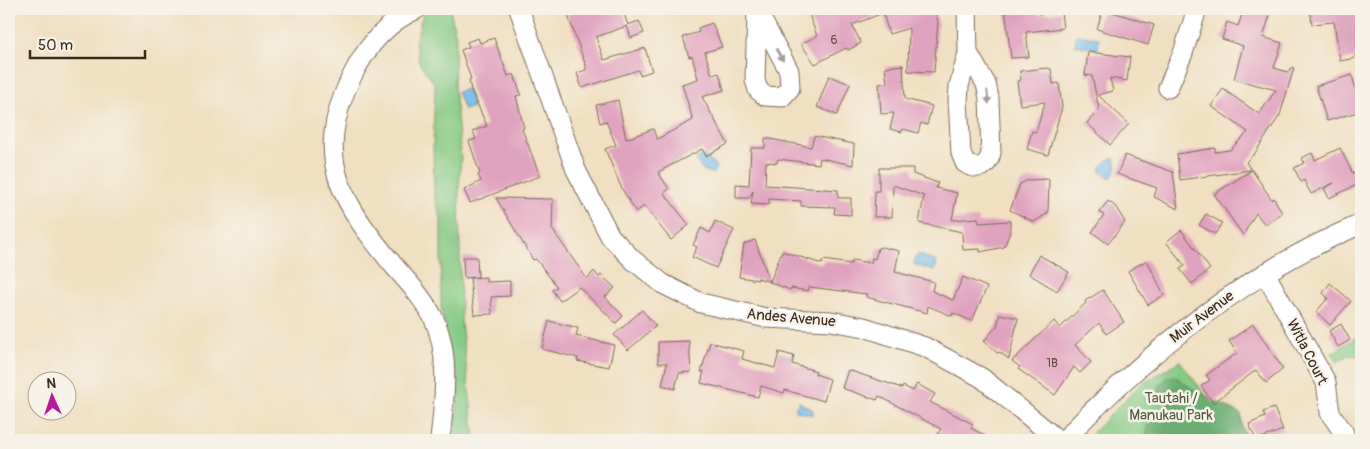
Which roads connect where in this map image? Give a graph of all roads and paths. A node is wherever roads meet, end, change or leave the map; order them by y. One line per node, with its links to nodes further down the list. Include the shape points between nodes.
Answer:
1 (417, 9): 10 (street, via 395,21 368,50 338,111 332,146 344,196 433,317 443,350)
2 (519, 9): 11 (street, Andes Avenue, via 576,170 610,236 663,284 700,303 766,318 831,321 864,327 925,347 982,378)
3 (966, 9): 5 (street)
4 (1196, 9): 6 (street)
5 (968, 53): 5 (street, one-way to 5, via 986,84 989,98 991,153 984,166 978,167 965,163 961,153 959,86)
6 (1168, 88)
7 (1361, 224): 8 (street, Muir Avenue, via 1300,252)
8 (1265, 273): 9 (street, Witla Court, via 1326,382 1330,413); 12 (street, Muir Avenue, via 1236,290 1142,364)
9 (1344, 433)
10 (440, 440)
11 (1058, 440)
12 (1064, 440)

